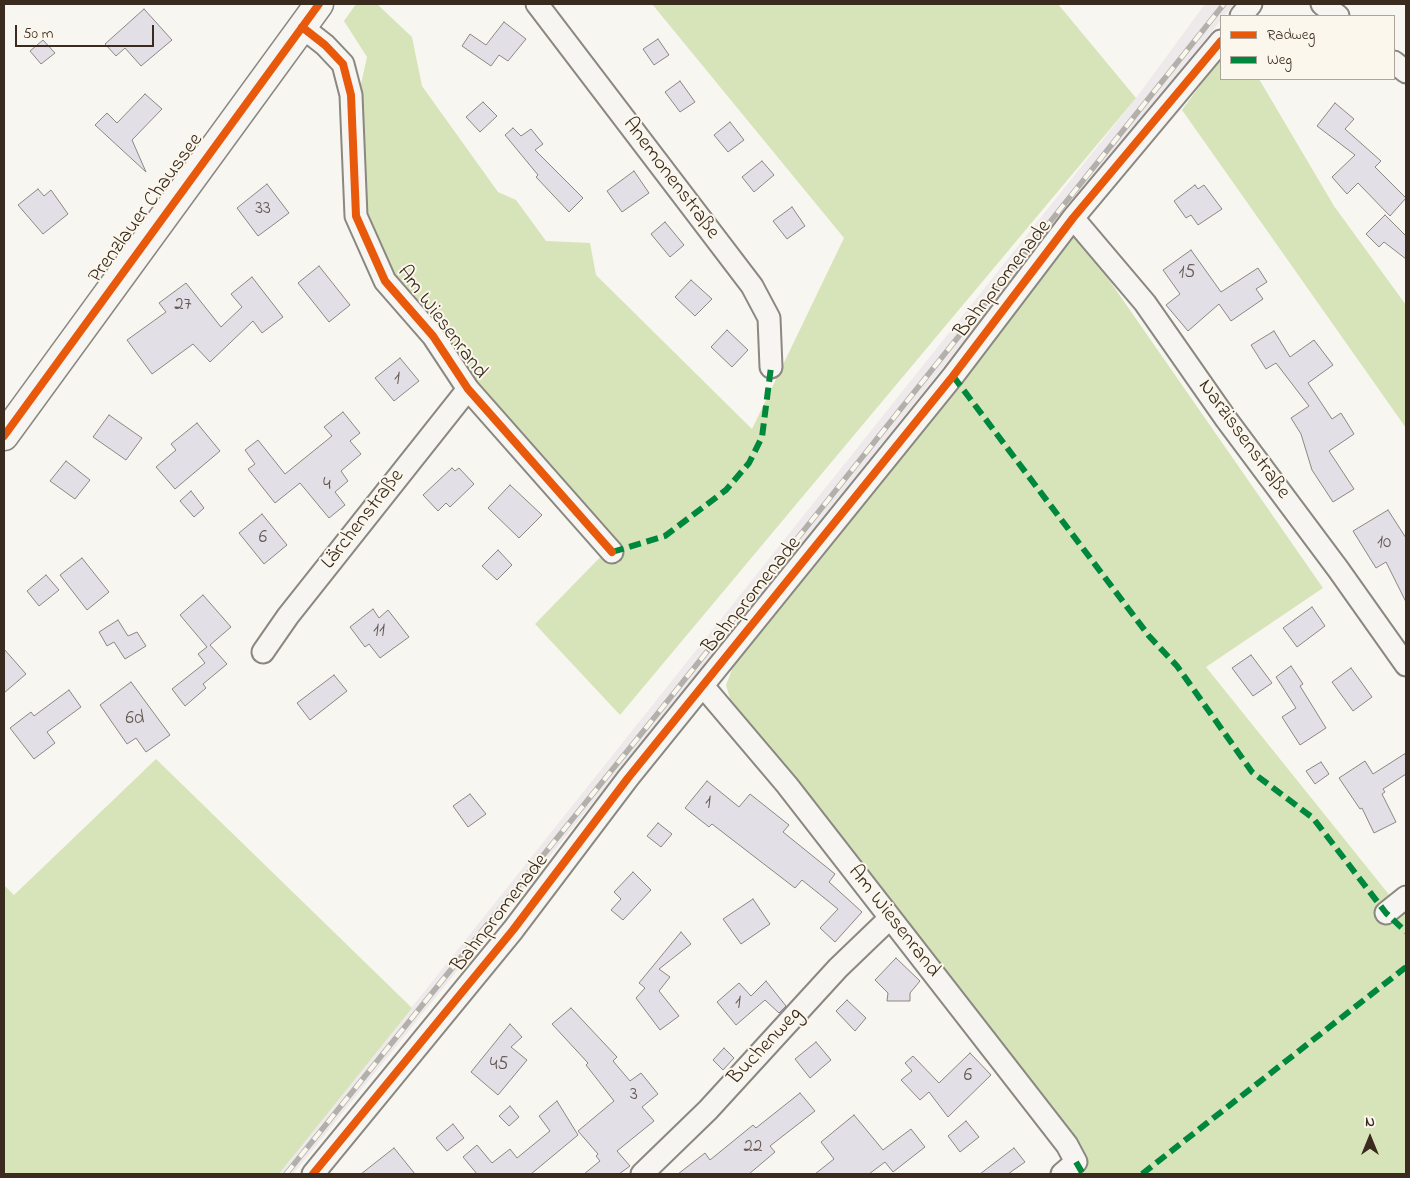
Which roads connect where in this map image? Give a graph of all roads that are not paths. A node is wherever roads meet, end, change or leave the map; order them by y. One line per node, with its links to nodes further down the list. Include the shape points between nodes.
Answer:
1 (319, 4): 7 (main road, Prenzlauer Chaussee)
2 (537, 4): 12 (street, Anemonenstraße, via 752,286 770,318)
3 (1251, 4): 5 (street)
4 (1322, 4): 6 (street)
5 (1242, 15)
6 (1337, 15)
7 (302, 27): 13 (street, Am Wiesenrand, via 343,64 350,95 356,216 363,232 386,281 433,336); 14 (main road, Prenzlauer Chaussee)
8 (1220, 43): 11 (street, Bahnpromenade)
9 (1395, 63): 10 (street)
10 (1406, 72)
11 (1074, 218): 17 (street, Narzissenstraße, via 1145,303); 18 (street, Bahnpromenade, via 952,376)
12 (771, 367)
13 (468, 389): 15 (street, Am Wiesenrand); 16 (street, Lärchenstraße)
14 (4, 436)
15 (612, 552)
16 (263, 652)
17 (1406, 665)
18 (703, 686): 21 (street, Am Wiesenrand); 23 (street, Bahnpromenade, via 628,778 513,930)
19 (1406, 897): 20 (street)
20 (1386, 913)
21 (890, 918): 22 (street, Am Wiesenrand, via 1067,1145); 24 (street, Buchenweg, via 838,968 708,1110)
22 (1069, 1168)
23 (313, 1174)
24 (642, 1174)

